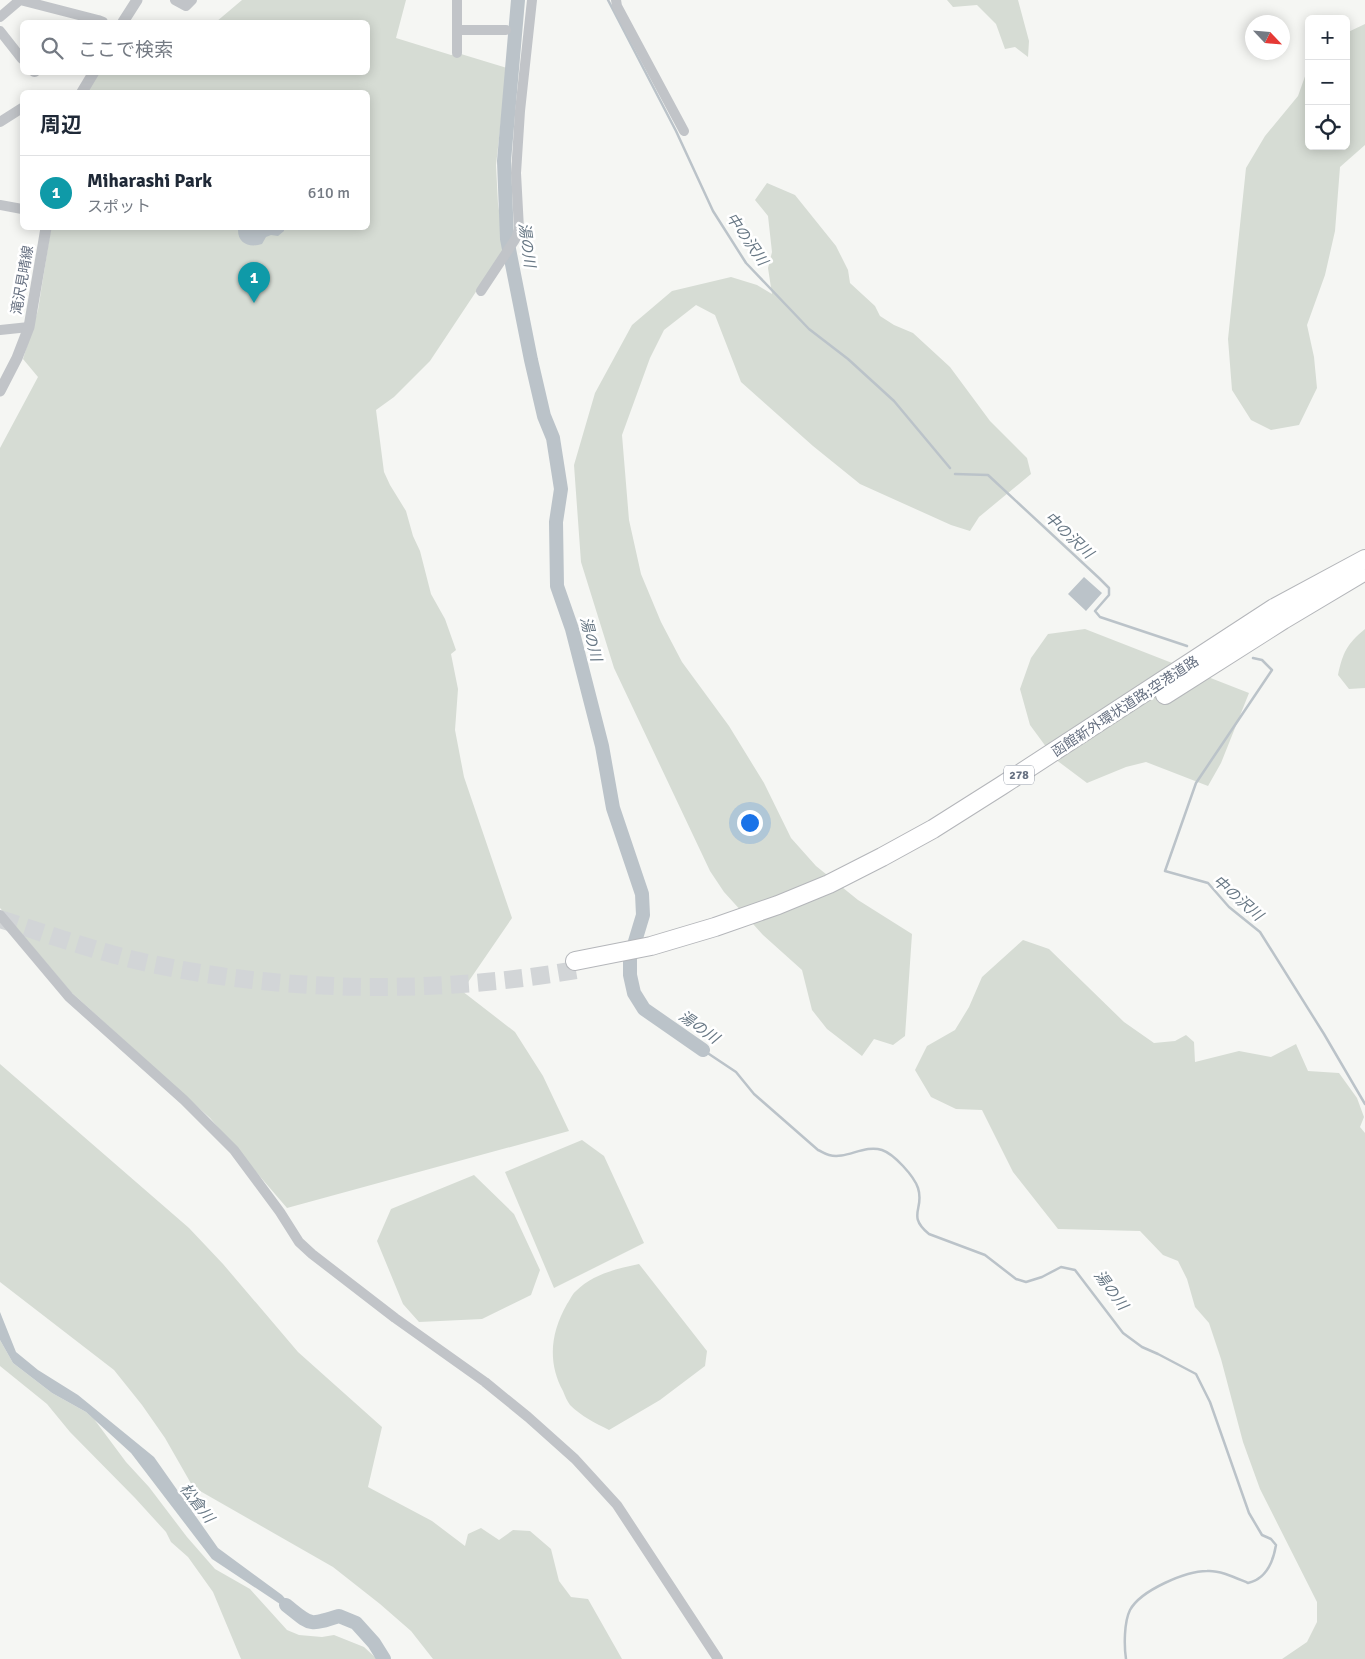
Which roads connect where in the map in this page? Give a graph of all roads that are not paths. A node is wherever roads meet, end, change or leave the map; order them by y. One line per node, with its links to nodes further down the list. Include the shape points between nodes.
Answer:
1 (20, 0): 8 (street); 9 (street)
2 (137, 0): 12 (street)
3 (175, 0): 4 (street, via 186,6)
4 (192, 0)
5 (457, 0): 13 (street)
6 (532, 0): 26 (street, via 516,173 520,219 516,238)
7 (616, 0): 22 (street)
8 (69, 12): 10 (street); 11 (street)
9 (0, 17)
10 (64, 20)
11 (98, 20)
12 (125, 20)
13 (457, 30): 14 (street); 16 (street)
14 (506, 30)
15 (0, 31): 17 (street)
16 (457, 53)
17 (20, 56)
18 (92, 75): 19 (street)
19 (83, 90)
20 (20, 109): 21 (street)
21 (0, 122)
22 (684, 131)
23 (0, 205): 24 (street)
24 (20, 209)
25 (46, 230): 27 (street, 滝沢見晴線)
26 (481, 291)
27 (29, 327): 28 (street); 29 (street, 滝沢見晴線, via 18,358)
28 (0, 330)
29 (0, 391)
30 (1365, 559): 33 (highway, 函館新外環状道路;空港道路 / 278, via 1274,608 993,791 882,857 778,905)
31 (1365, 572): 33 (highway, 函館新外環状道路;空港道路 / 278, via 885,864 832,890 717,934)
32 (0, 914): 35 (street, via 69,997 229,1145 299,1242 395,1318 485,1382 528,1417 599,1484 617,1505)
33 (651, 949): 34 (highway, 函館新外環状道路;空港道路 / 278)
34 (576, 965)
35 (718, 1659)

